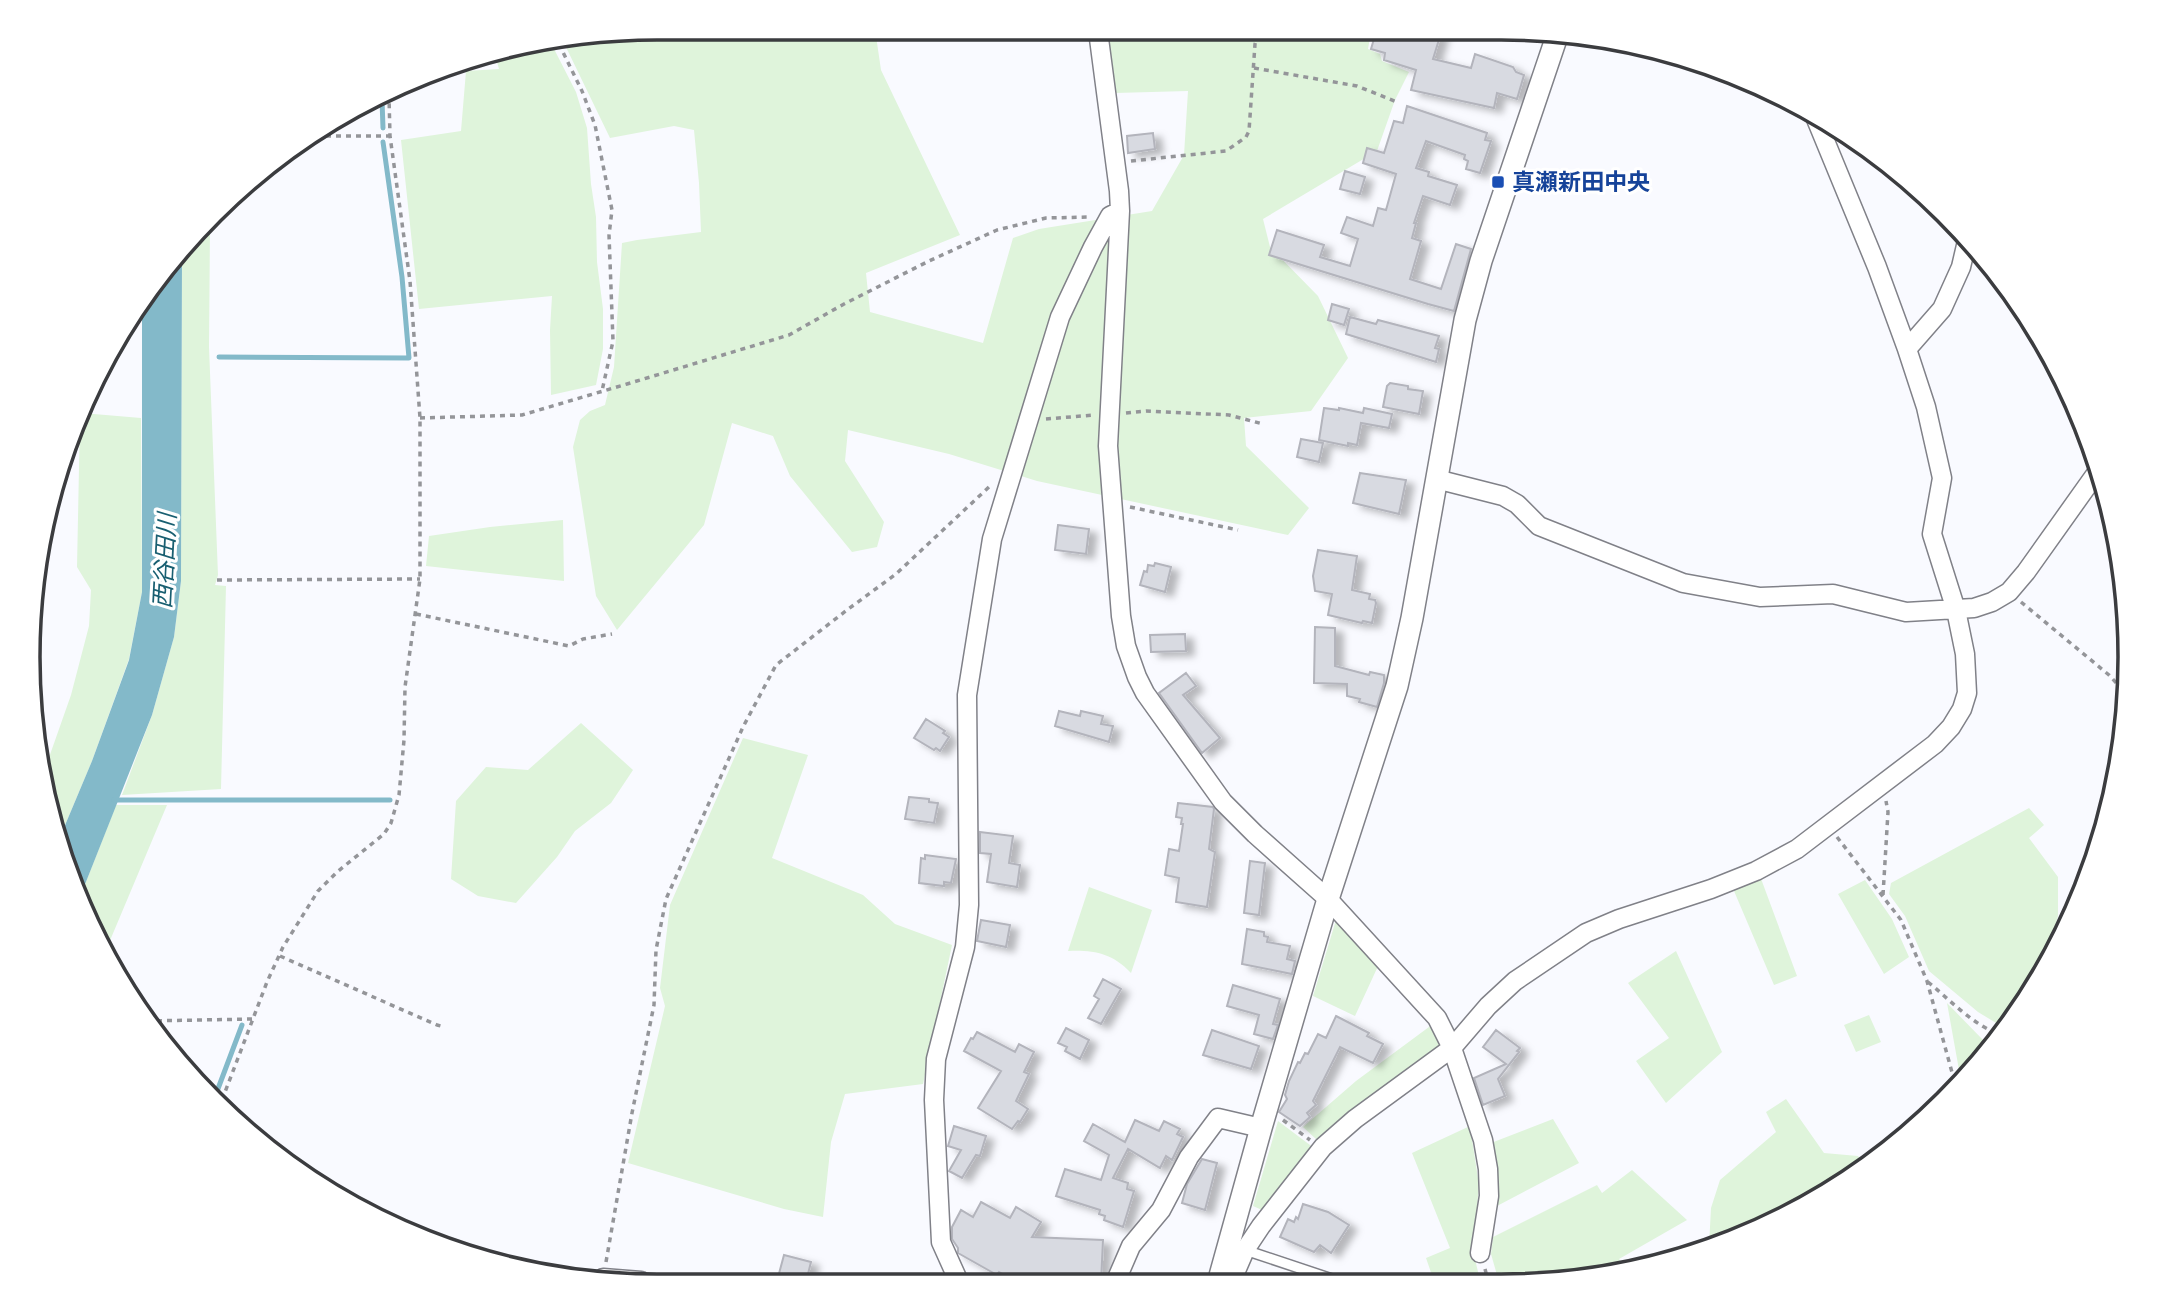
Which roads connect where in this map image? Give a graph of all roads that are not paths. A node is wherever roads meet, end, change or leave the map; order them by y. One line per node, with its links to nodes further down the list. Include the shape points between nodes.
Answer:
1 (1099, 40): 4 (street, via 1115,163)
2 (1555, 43): 7 (street, via 1472,293)
3 (1820, 130): 6 (street)
4 (1115, 214): 10 (street, via 1108,446 1126,646 1145,693 1223,802); 15 (street, via 1093,247 1060,317 1028,420 992,539 967,695 969,905 965,947 936,1059 934,1100 941,1242)
5 (1965, 250): 6 (street, via 1942,309)
6 (1907, 349): 9 (street, via 1926,407 1941,478 1932,534)
7 (1436, 479): 9 (street, via 1503,496 1539,526 1683,583 1760,597 1833,594 1906,612); 10 (street, via 1397,686)
8 (2092, 480): 9 (street, via 2009,592 1983,605)
9 (1956, 610): 11 (street, via 1967,693 1962,709 1936,744 1797,849 1756,871 1619,919 1575,940 1514,981)
10 (1328, 899): 11 (street, via 1437,1018); 12 (street)
11 (1452, 1048): 13 (street, via 1321,1149); 14 (street, via 1488,1169 1489,1196)
12 (1268, 1122): 16 (street, via 1218,1118 1189,1157 1161,1210 1131,1246); 17 (street)
13 (1245, 1250): 18 (street); 19 (lane)
14 (1480, 1254)
15 (955, 1274)
16 (1119, 1274)
17 (1222, 1274)
18 (1234, 1274)
19 (1317, 1274)

